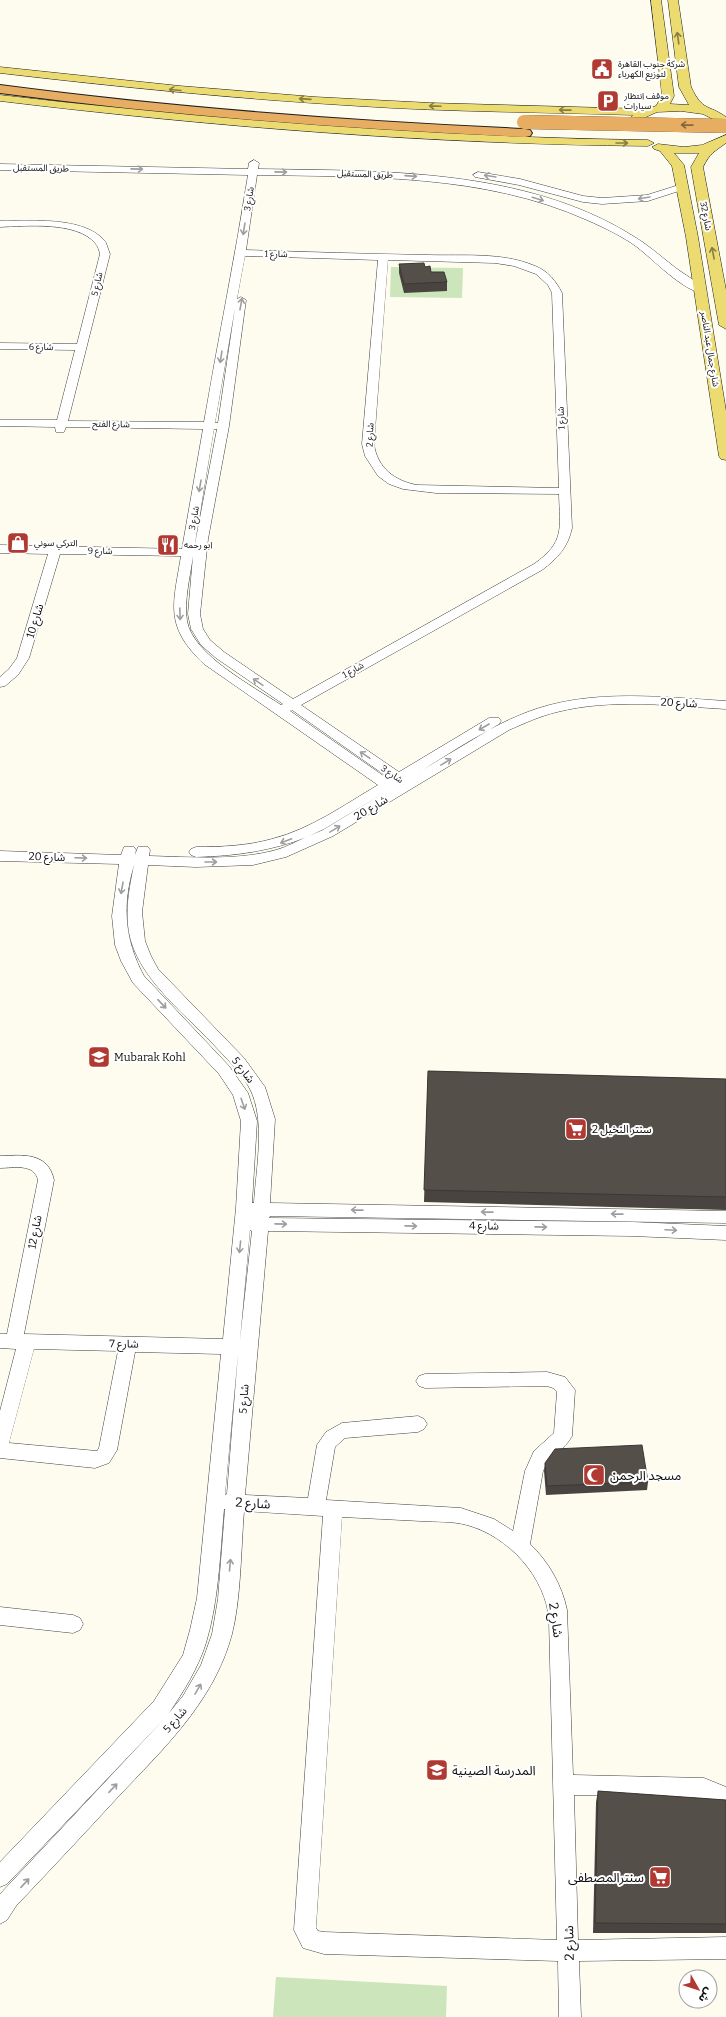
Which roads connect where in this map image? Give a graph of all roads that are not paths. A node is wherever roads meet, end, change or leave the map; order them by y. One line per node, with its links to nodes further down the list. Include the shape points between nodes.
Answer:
1 (656, 0): 7 (main road, via 668,96)
2 (673, 0): 10 (main road, one-way to 2, via 692,101 685,87)
3 (0, 70): 8 (main road, one-way to 3, via 265,97)
4 (0, 79): 13 (highway, via 191,102)
5 (0, 89): 13 (highway, via 174,110 349,124)
6 (0, 98): 15 (main road, via 223,123 407,136)
7 (660, 109): 9 (main road); 10 (main road, via 682,108)
8 (588, 110): 9 (main road); 15 (main road, via 604,120 608,128 601,137)
9 (646, 112): 16 (main road, via 636,118 631,127 638,138)
10 (707, 112): 11 (main road); 12 (main road)
11 (726, 114)
12 (726, 125): 13 (highway, one-way to 13, bridge)
13 (525, 128): 14 (highway)
14 (722, 141): 17 (main road, via 690,150); 22 (main road, via 702,155)
15 (586, 143): 16 (main road, one-way to 16)
16 (648, 143): 17 (main road)
17 (664, 148): 19 (main road, شارع 32)
18 (0, 159): 23 (street, طريق المستقبل)
19 (678, 165): 22 (main road); 25 (main road, شارع 32)
20 (401, 166): 23 (street, طريق المستقبل)
21 (0, 167): 23 (street, طريق المستقبل, one-way to 23)
22 (697, 167): 29 (main road, شارع 32, one-way to 22)
23 (259, 168): 27 (street, شارع 3); 30 (street, طريق المستقبل, one-way to 30, via 426,177 484,185 518,194 568,209 621,233 644,247 680,278)
24 (470, 173): 25 (street, one-way to 24, via 648,198 602,201)
25 (682, 187): 30 (main road, شارع 32)
26 (0, 224): 33 (street, شارع 5, via 67,226 81,229 100,240 105,254)
27 (245, 254): 28 (street, شارع 1); 37 (street, شارع 3, one-way to 37, via 225,330); 38 (street, شارع 3, one-way to 27)
28 (383, 256): 40 (street, شارع 1, via 513,262 542,273 553,282 557,293); 40 (street, شارع 2, via 368,444 368,450 378,467 397,483 414,488)
29 (723, 286): 31 (main road, شارع جمال عبد الناصر)
30 (701, 290): 39 (main road, شارع جمال عبد الناصر)
31 (726, 325)
32 (0, 346): 33 (street, شارع 6)
33 (82, 347): 35 (street, شارع 5)
34 (0, 423): 35 (street, شارع الفتح)
35 (61, 427): 36 (street, شارع الفتح); 37 (street, شارع الفتح)
36 (0, 429)
37 (210, 429): 38 (street, شارع الفتح); 43 (street, شارع 3, one-way to 43)
38 (222, 429): 44 (street, شارع 3)
39 (726, 456)
40 (564, 491): 47 (street, شارع 1, via 564,543 554,555 538,567)
41 (0, 549): 42 (street, شارع 9)
42 (55, 550): 43 (street, شارع 9); 45 (street, شارع 10, via 23,658 14,672)
43 (188, 553): 44 (street, شارع 9); 49 (street, شارع 3, one-way to 49, via 180,613 182,630 193,647 208,661)
44 (200, 554): 47 (street, شارع 3, one-way to 44, via 220,655 205,642 197,629 194,614)
45 (0, 682)
46 (726, 695): 50 (street, شارع 20, one-way to 50, via 607,692 549,699 512,711)
47 (291, 705): 49 (street, شارع 1); 50 (street, شارع 3, one-way to 47)
48 (726, 705): 50 (street, شارع 20, one-way to 48, via 521,718 541,710 609,700)
49 (281, 710): 50 (street, شارع 3)
50 (398, 785): 52 (street, شارع 20, via 328,833 281,854 225,862)
51 (0, 846): 52 (street, شارع 20)
52 (135, 855): 53 (street, شارع 20, one-way to 52); 55 (street, شارع 5, one-way to 55, via 119,909 120,940 138,979 224,1070 240,1093 249,1121); 56 (street, شارع 5, via 134,924 136,938 144,958 153,972 239,1062 257,1087 267,1119)
53 (0, 856)
54 (0, 1162): 59 (street, شارع 12, via 32,1162 46,1172)
55 (243, 1216): 56 (street, شارع 4); 61 (street, شارع 5, one-way to 61)
56 (261, 1216): 57 (street, شارع 4, one-way to 56); 58 (street, شارع 4, one-way to 58); 62 (street, شارع 5)
57 (726, 1217)
58 (726, 1233)
59 (14, 1341): 60 (street, شارع 7); 65 (street)
60 (128, 1344): 61 (street, شارع 7); 66 (street, via 108,1450 103,1457 95,1460)
61 (229, 1346): 62 (street, شارع 7); 67 (street, شارع 5)
62 (248, 1347): 68 (street, شارع 5)
63 (425, 1381): 70 (street, via 547,1379 559,1382 566,1390 563,1436 540,1457 534,1471)
64 (418, 1424): 69 (street, via 342,1431 332,1437 326,1444)
65 (0, 1445)
66 (0, 1450)
67 (216, 1501): 68 (street, شارع 2); 75 (street, شارع 5, via 201,1631 191,1660 178,1684 161,1708)
68 (236, 1502): 69 (street, شارع 2); 76 (street, شارع 5, one-way to 68, via 9,1899 190,1703 209,1669 222,1634)
69 (325, 1507): 70 (street, شارع 2, via 472,1518 500,1531); 78 (street, via 305,1930 311,1940 324,1943)
70 (520, 1545): 73 (street, شارع 2, via 549,1585 557,1608)
71 (0, 1616): 72 (street)
72 (73, 1624)
73 (565, 1785): 74 (street, via 704,1788); 78 (street, شارع 2)
74 (726, 1797)
75 (0, 1877)
76 (0, 1913)
77 (726, 1948): 78 (street)
78 (570, 1951): 79 (street, شارع 2)
79 (570, 2017)

